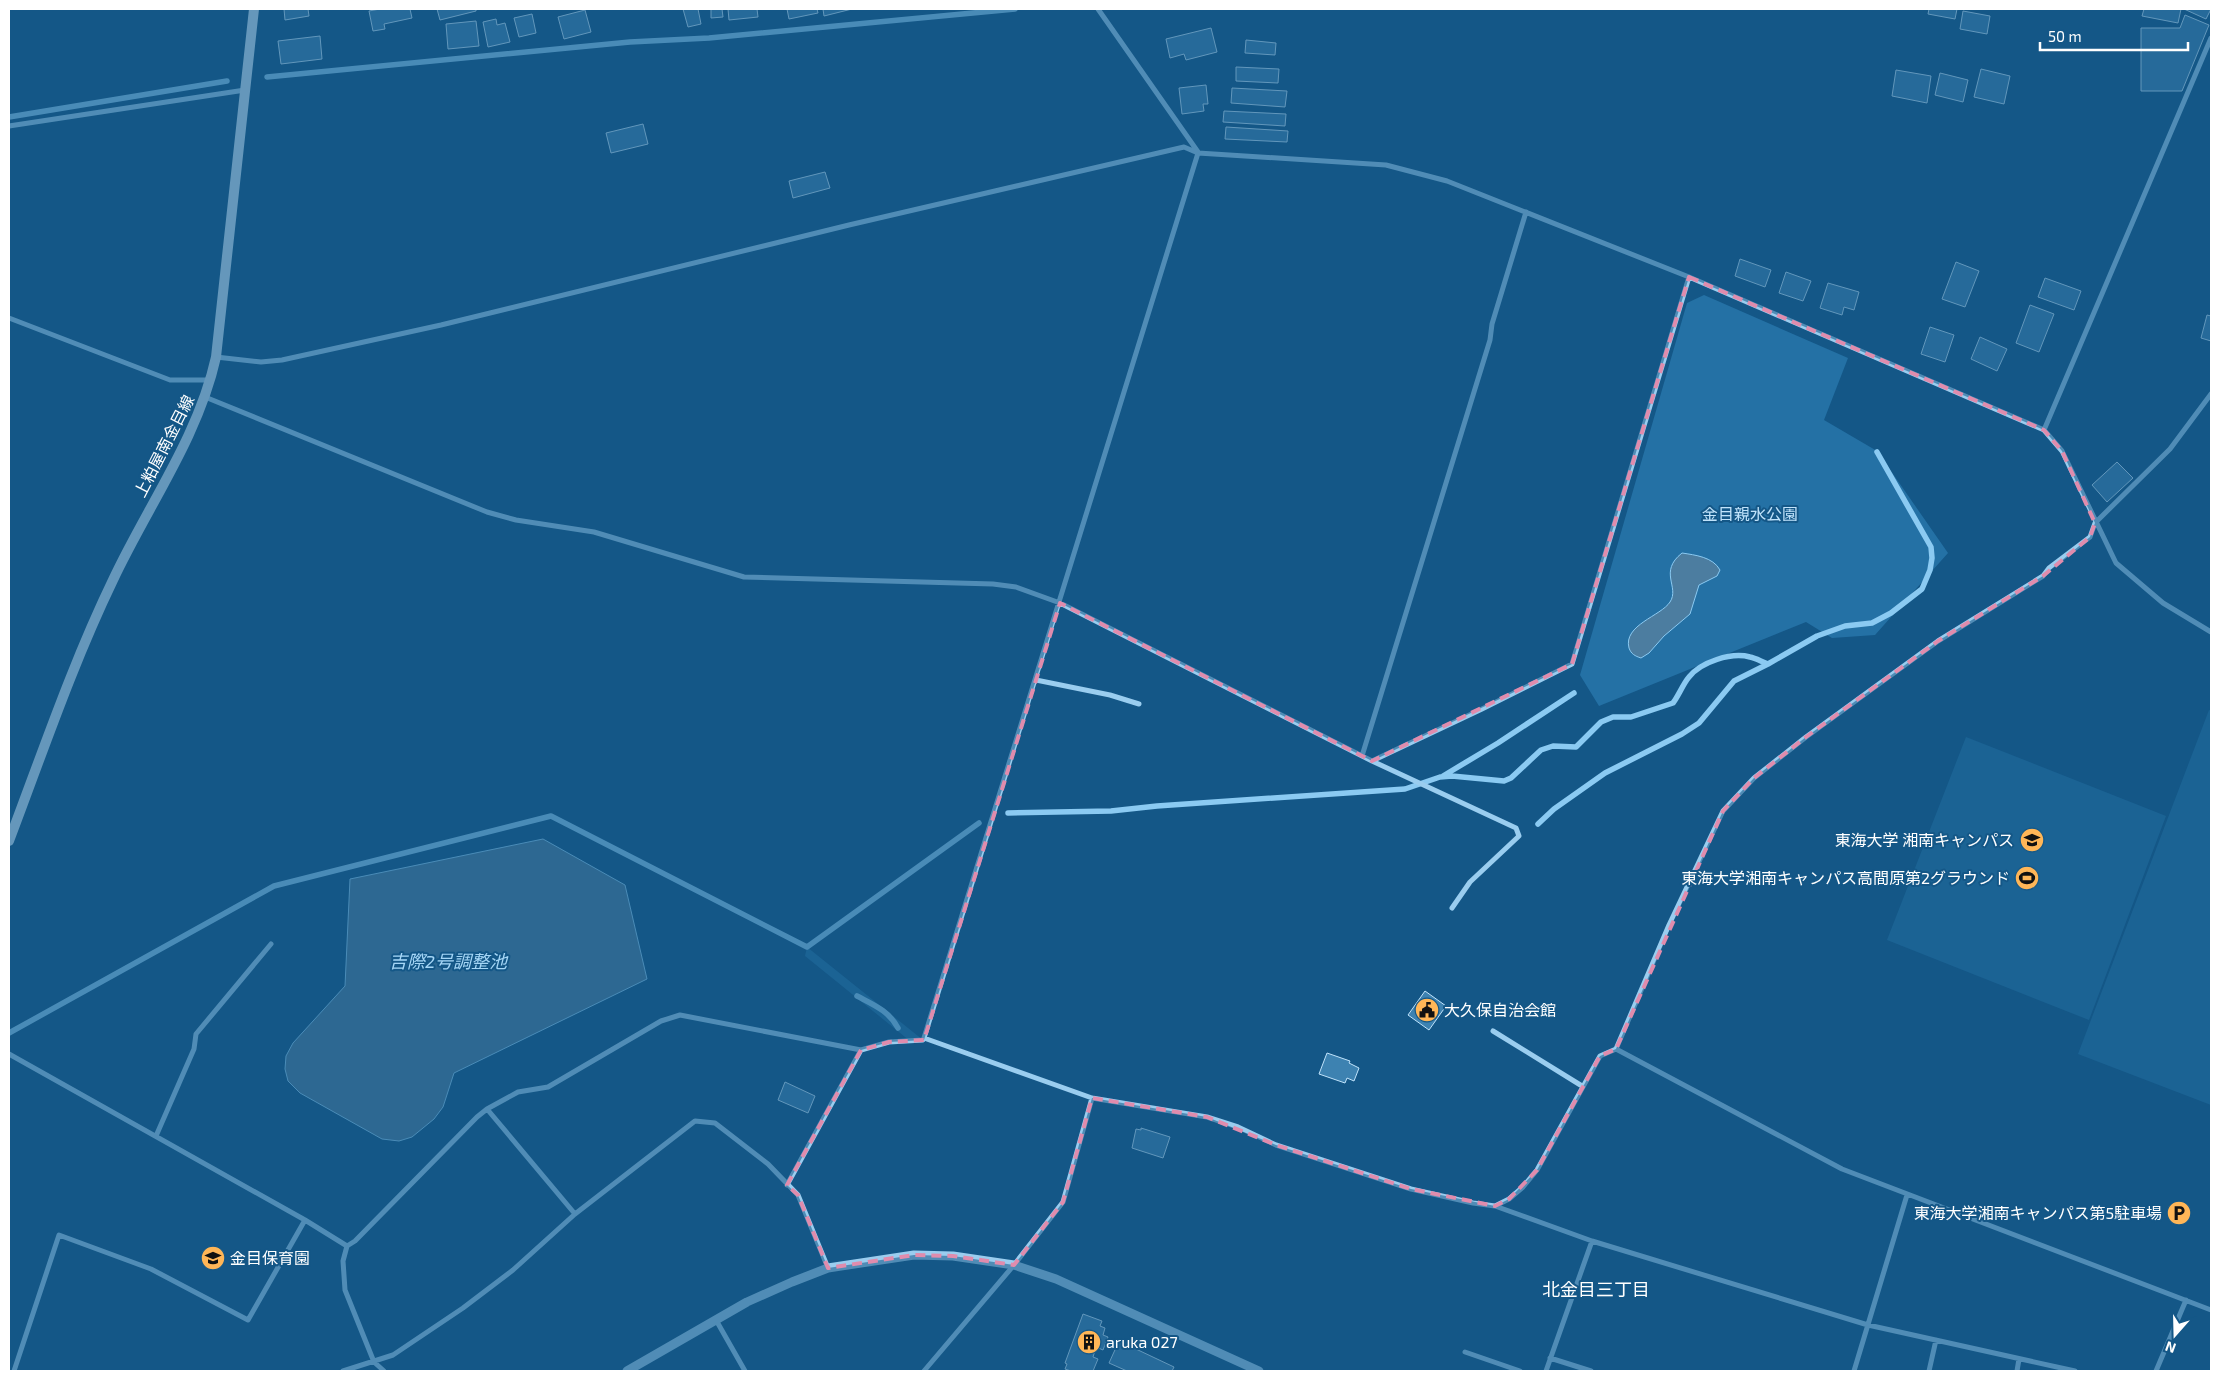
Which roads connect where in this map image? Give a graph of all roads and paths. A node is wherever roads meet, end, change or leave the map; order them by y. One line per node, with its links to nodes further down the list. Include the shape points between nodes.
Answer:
1 (254, 9): 4 (main road, 上粕屋南金目線)
2 (1098, 9): 6 (street)
3 (2211, 38): 14 (street)
4 (245, 90): 5 (street); 10 (main road, 上粕屋南金目線)
5 (9, 126)
6 (1198, 153): 7 (street, via 1386,165 1447,181); 10 (street, via 1184,147 840,227 441,326 282,360 261,362); 16 (street)
7 (1526, 212): 8 (street); 20 (street)
8 (1689, 276): 14 (street); 21 (street, via 1572,664)
9 (9, 318): 11 (street, via 170,380)
10 (216, 358): 11 (main road, 上粕屋南金目線)
11 (211, 380): 13 (main road, 上粕屋南金目線)
12 (2211, 394): 15 (street, via 2170,449)
13 (205, 397): 16 (street, via 486,512 594,532 744,577 993,584 1016,587); 22 (main road, 上粕屋南金目線, via 112,581 76,665)
14 (2044, 430): 15 (street, via 2062,451)
15 (2096, 523): 17 (street, via 2116,563 2163,603); 27 (street, via 2090,537 2043,576 1938,641 1806,737 1754,778 1723,811 1669,925)
16 (1060, 603): 18 (street); 20 (street)
17 (2211, 632)
18 (1036, 680): 19 (street, via 1110,694); 26 (street)
19 (1139, 704)
20 (1362, 756): 21 (street)
21 (1372, 761): 23 (street, via 1516,828 1519,836 1470,882)
22 (9, 841)
23 (1452, 908)
24 (271, 944): 33 (street, via 196,1034 194,1048)
25 (1493, 1031): 30 (street)
26 (924, 1038): 28 (street, via 889,1042); 31 (street)
27 (1616, 1049): 30 (street, via 1600,1056); 35 (street, via 1842,1169)
28 (861, 1050): 32 (street, via 680,1015 661,1021 548,1087 518,1092); 34 (street)
29 (9, 1054): 33 (street)
30 (1582, 1086): 36 (street, via 1538,1170 1509,1199)
31 (1092, 1098): 36 (street, via 1207,1116 1276,1145 1411,1189); 41 (street, via 1063,1202)
32 (487, 1108): 37 (street); 40 (street)
33 (156, 1136): 38 (street)
34 (787, 1185): 37 (street, via 768,1164 715,1123 696,1121); 42 (street, via 798,1195)
35 (1907, 1195): 43 (street); 46 (street)
36 (1495, 1206): 39 (street)
37 (575, 1214): 51 (street, via 513,1270 463,1308 393,1355)
38 (305, 1220): 40 (street); 52 (street, via 248,1320 151,1269 59,1236)
39 (1592, 1241): 46 (street); 49 (street)
40 (347, 1246): 51 (street, via 343,1261 345,1290)
41 (1014, 1265): 42 (street, via 953,1256 914,1256); 57 (street); 58 (street, via 1056,1279)
42 (828, 1268): 45 (street, via 748,1302)
43 (2186, 1300): 44 (street); 66 (street)
44 (2211, 1310)
45 (716, 1320): 55 (street); 56 (street)
46 (1868, 1325): 47 (street); 62 (street)
47 (1936, 1340): 50 (street); 63 (street)
48 (1465, 1352): 59 (street)
49 (1550, 1358): 60 (street); 61 (street)
50 (2019, 1359): 64 (street); 65 (street)
51 (374, 1362): 53 (street); 54 (street)
52 (14, 1371)
53 (343, 1371)
54 (384, 1371)
55 (627, 1371)
56 (745, 1371)
57 (924, 1371)
58 (1259, 1371)
59 (1520, 1371)
60 (1546, 1371)
61 (1591, 1371)
62 (1854, 1371)
63 (1929, 1371)
64 (2016, 1371)
65 (2075, 1371)
66 (2156, 1371)

